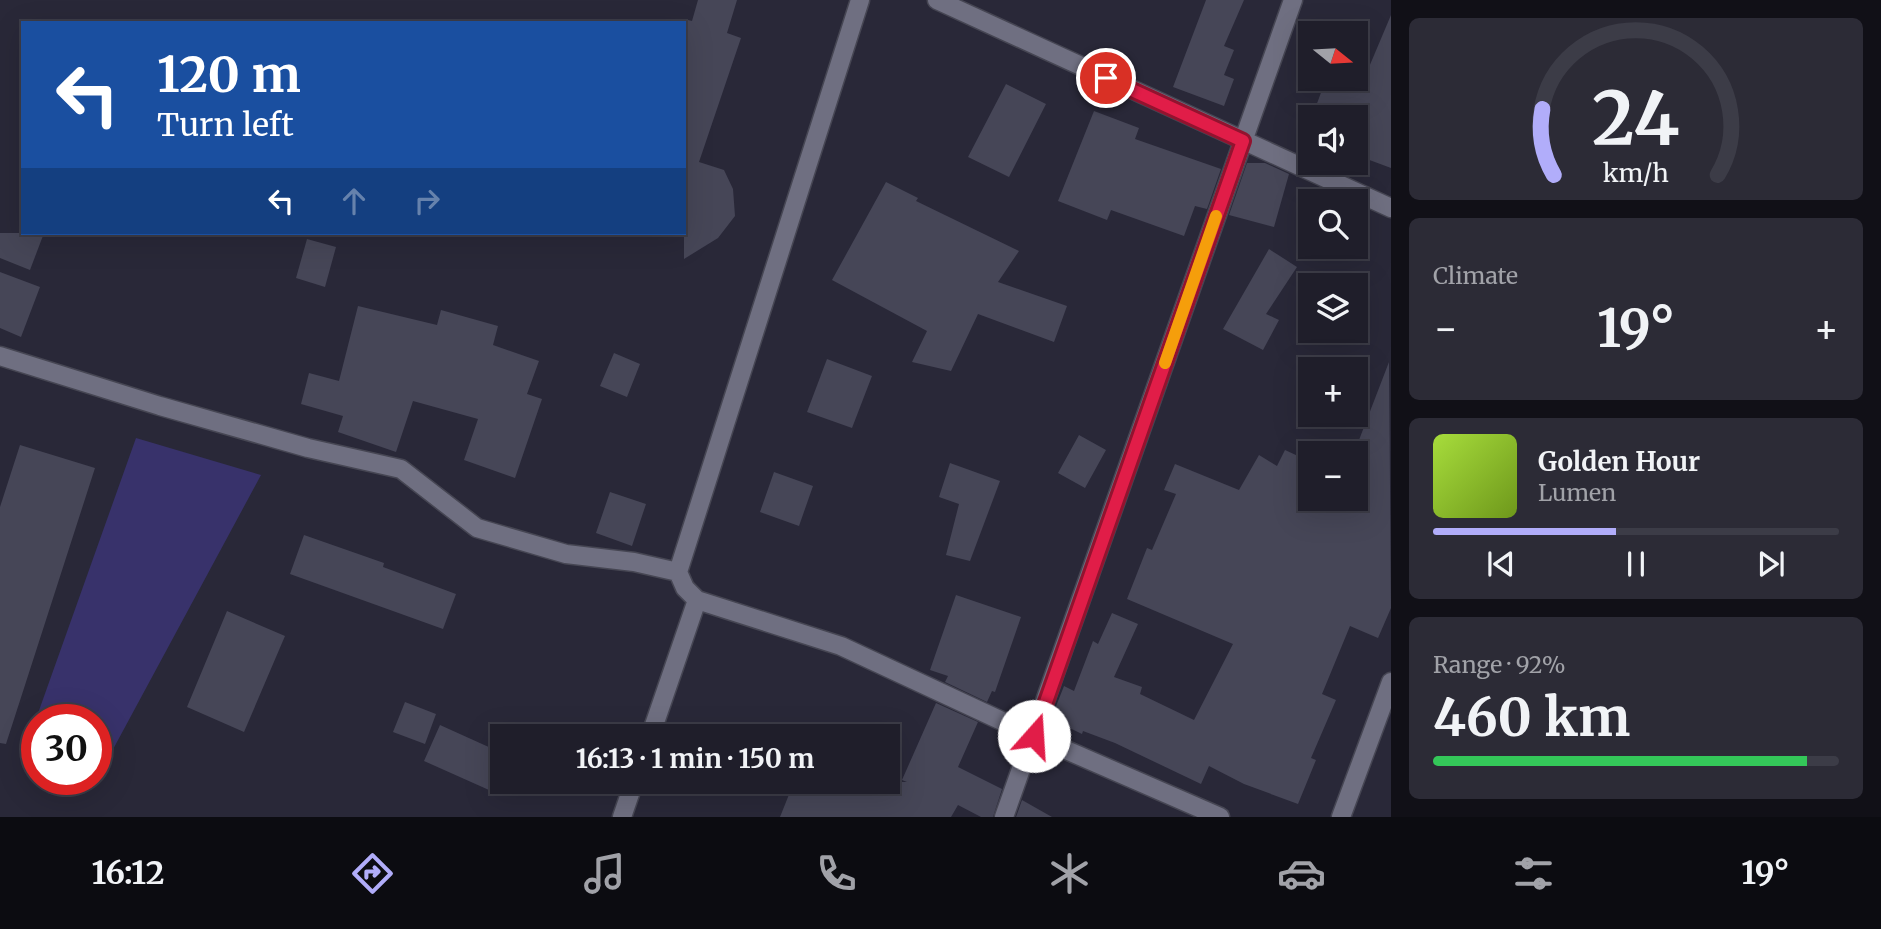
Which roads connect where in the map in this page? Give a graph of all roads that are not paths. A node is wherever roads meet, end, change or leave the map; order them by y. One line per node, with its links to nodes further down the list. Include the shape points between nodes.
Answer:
1 (860, 0): 7 (street)
2 (937, 0): 4 (street)
3 (1293, 0): 4 (street)
4 (1243, 141): 5 (street); 11 (street)
5 (1391, 208)
6 (0, 356): 7 (street, via 308,448 401,469 477,528 566,554)
7 (678, 572): 8 (street)
8 (697, 600): 10 (street); 11 (street, via 841,646)
9 (1391, 682): 16 (street)
10 (654, 724)
11 (1034, 736): 14 (street); 15 (street)
12 (630, 794): 13 (street)
13 (622, 817)
14 (1004, 817)
15 (1220, 817)
16 (1341, 817)

